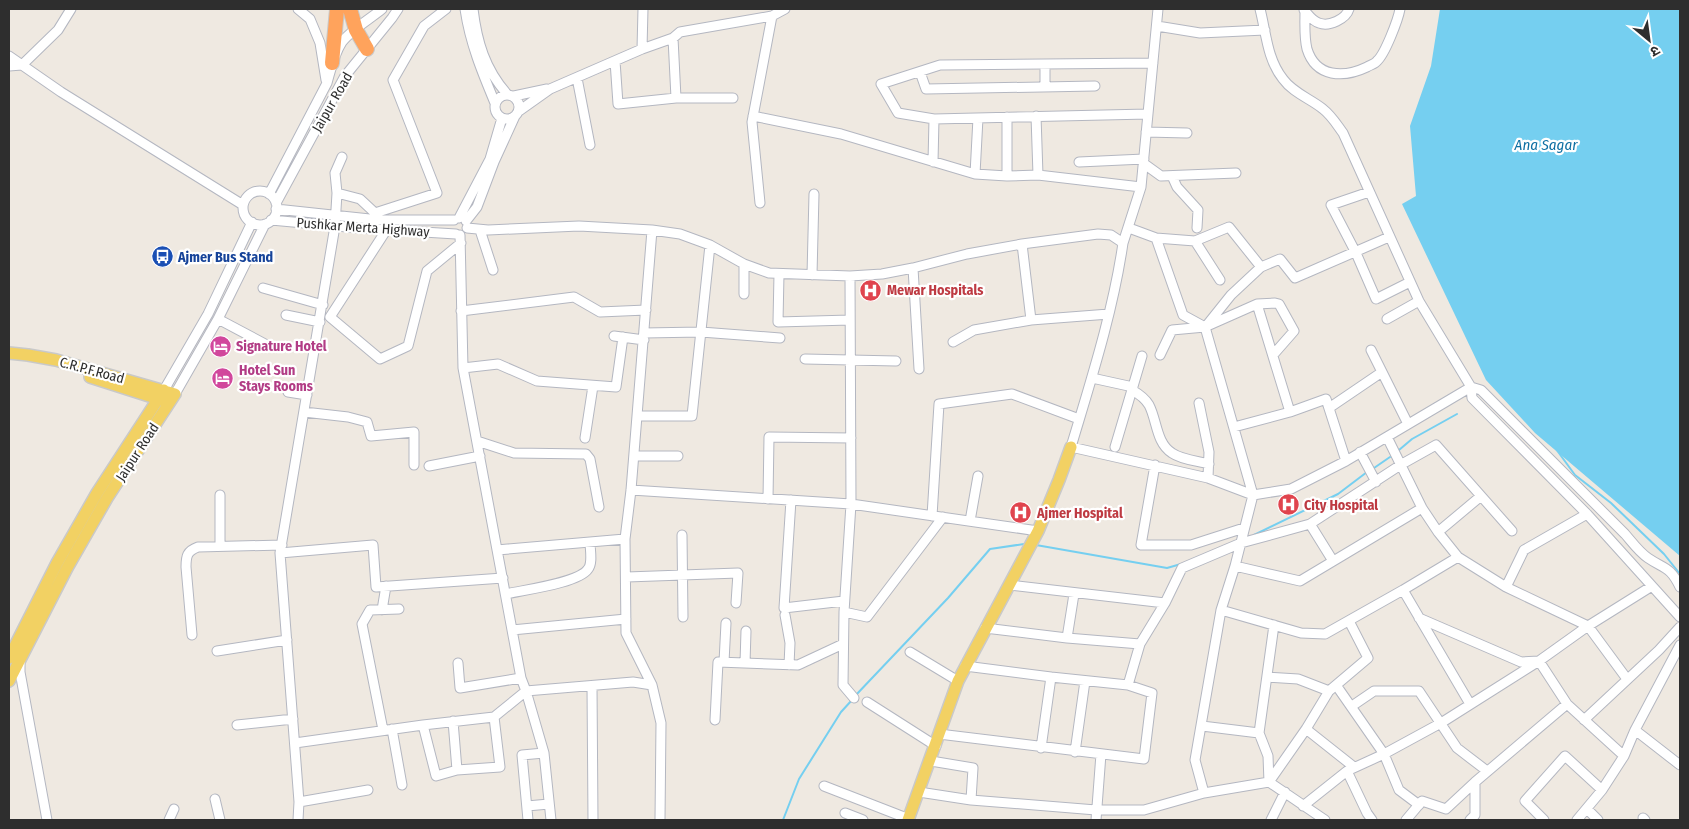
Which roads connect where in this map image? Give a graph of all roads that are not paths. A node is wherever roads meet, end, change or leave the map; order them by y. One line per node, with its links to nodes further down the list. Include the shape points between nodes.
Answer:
1 (71, 9): 29 (street, via 58,30)
2 (298, 9): 33 (street, via 310,19 320,43)
3 (340, 9): 18 (highway); 26 (highway)
4 (382, 9): 18 (street, Jaipur Road)
5 (398, 9): 22 (street, Jaipur Road)
6 (446, 9): 63 (street, via 424,26 393,80 437,193 375,213 360,199)
7 (465, 9): 21 (street)
8 (473, 9): 21 (street)
9 (643, 9): 23 (street)
10 (786, 9): 16 (street)
11 (1158, 9): 17 (street)
12 (1260, 9): 19 (street)
13 (1349, 9): 15 (street, via 1344,17 1328,24 1320,24)
14 (1400, 9): 15 (street, via 1377,61 1356,72 1339,75 1326,72 1310,56)
15 (1304, 10)
16 (772, 16): 20 (street, via 680,32); 41 (street)
17 (1157, 26): 19 (street, via 1200,33); 27 (street)
18 (356, 30): 22 (highway); 26 (street, Jaipur Road, via 342,43)
19 (1265, 30): 62 (street, via 1267,46 1283,79 1334,120)
20 (673, 38): 23 (street); 38 (street)
21 (476, 44): 37 (street, via 492,75); 40 (street)
22 (367, 49): 68 (street, Jaipur Road, via 345,76)
23 (642, 49): 25 (street)
24 (9, 56): 29 (street)
25 (616, 61): 32 (street); 38 (street, via 618,104)
26 (332, 63): 33 (street, Jaipur Road)
27 (1153, 63): 28 (street); 43 (street)
28 (1045, 64): 31 (street, via 940,65); 35 (street)
29 (22, 65): 30 (street); 67 (street)
30 (9, 66)
31 (920, 72): 35 (street, via 926,89); 48 (street, via 881,84 898,113)
32 (577, 78): 36 (street); 51 (street)
33 (326, 83): 64 (street, Jaipur Road)
34 (1095, 86): 35 (street)
35 (1045, 87)
36 (550, 89): 37 (street); 42 (street)
37 (510, 95): 40 (street, via 500,96); 42 (street, via 520,104)
38 (676, 98): 39 (street)
39 (733, 98)
40 (495, 103): 46 (street, via 496,112)
41 (754, 109): 54 (street); 66 (street, via 752,122)
42 (517, 114): 46 (street, via 510,119); 72 (street, via 477,207)
43 (1148, 114): 44 (street); 49 (street)
44 (1036, 116): 45 (street); 58 (street)
45 (1007, 117): 47 (street); 59 (street)
46 (502, 118): 72 (street, via 490,159)
47 (978, 118): 48 (street); 57 (street)
48 (934, 119): 54 (street)
49 (1146, 132): 50 (street); 53 (street)
50 (1187, 133)
51 (590, 145)
52 (342, 157): 63 (street, via 335,173)
53 (1144, 161): 55 (street); 60 (street, via 1161,176); 61 (street)
54 (933, 162): 57 (street)
55 (1079, 162)
56 (1236, 173): 60 (street)
57 (975, 174): 59 (street)
58 (1038, 175): 59 (street); 61 (street)
59 (1007, 176)
60 (1172, 176): 74 (street, via 1177,187 1198,210)
61 (1141, 187): 73 (street)
62 (1369, 192): 79 (street); 85 (street, via 1331,205)
63 (337, 193): 69 (street)
64 (269, 194): 67 (street, via 256,191 245,199); 68 (street)
65 (814, 194): 91 (street)
66 (760, 203)
67 (243, 205): 70 (street, via 246,218)
68 (276, 206): 69 (street, Pushkar Merta Highway); 71 (street)
69 (336, 221): 71 (street, Pushkar Merta Highway); 72 (street, Pushkar Merta Highway, via 379,220); 75 (street, Pushkar Merta Highway); 99 (street)
70 (252, 222): 71 (street); 134 (street, Jaipur Road)
71 (268, 222): 104 (street, Jaipur Road)
72 (461, 228): 75 (street, Pushkar Merta Highway); 75 (street, via 427,271 408,346 380,359 330,317); 76 (street, Pushkar Merta Highway, via 489,224); 77 (street, Pushkar Merta Highway); 101 (street)
73 (1128, 228): 80 (street); 82 (street)
74 (1197, 228)
75 (387, 229)
76 (509, 229): 77 (street, Pushkar Merta Highway); 78 (street, via 579,226)
77 (480, 230): 89 (street)
78 (652, 230): 84 (street, via 680,234); 100 (street)
79 (1389, 237): 85 (street); 94 (street)
80 (1156, 238): 81 (street); 109 (street, via 1183,315)
81 (1194, 241): 87 (street, via 1229,228); 93 (street)
82 (1123, 242): 83 (street, via 1111,235 1098,234); 102 (street)
83 (1022, 244): 88 (street); 107 (street)
84 (710, 245): 86 (street); 110 (street)
85 (1356, 252): 87 (street, via 1295,278 1280,259); 94 (street, via 1376,299)
86 (744, 264): 90 (street); 96 (street)
87 (1261, 267): 109 (street, via 1231,295)
88 (914, 268): 92 (street); 126 (street)
89 (493, 270)
90 (779, 274): 91 (street); 106 (street, via 778,322)
91 (812, 275): 92 (street)
92 (850, 276): 106 (street)
93 (1220, 280)
94 (1410, 282): 97 (street)
95 (262, 288): 99 (street)
96 (744, 294)
97 (1419, 301): 105 (street); 130 (street)
98 (1257, 304): 109 (street); 119 (street); 119 (street, via 1279,304 1294,331)
99 (322, 305): 108 (street)
100 (646, 310): 101 (street, via 600,312 574,297); 111 (street)
101 (461, 311): 125 (street)
102 (1109, 314): 107 (street); 128 (street)
103 (286, 315): 108 (street)
104 (218, 319): 114 (street); 134 (street, Jaipur Road)
105 (1387, 319)
106 (850, 320): 123 (street)
107 (1031, 320): 113 (street, via 974,330)
108 (320, 322): 133 (street)
109 (1205, 327): 117 (street, via 1172,330); 144 (street)
110 (701, 332): 111 (street); 112 (street); 141 (street, via 692,416)
111 (644, 336): 129 (street, via 619,336 616,387); 141 (street)
112 (780, 338)
113 (953, 342)
114 (265, 344)
115 (1371, 350): 127 (street)
116 (9, 353): 120 (main road, C.R.P.F.Road)
117 (1160, 355)
118 (1142, 356): 131 (street)
119 (1273, 356): 140 (street)
120 (27, 357): 121 (main road, C.R.P.F.Road); 134 (main road, C.R.P.F.Road)
121 (9, 359)
122 (805, 359): 123 (street)
123 (851, 360): 124 (street); 147 (street)
124 (896, 361)
125 (463, 368): 129 (street, via 498,364 537,381); 148 (street)
126 (919, 369)
127 (1382, 372): 137 (street); 143 (street)
128 (1092, 378): 131 (street); 142 (street)
129 (593, 386): 146 (street)
130 (1471, 387): 135 (street, via 1481,390); 138 (street, via 1472,398); 143 (street)
131 (1132, 388): 150 (street); 157 (street, via 1149,404 1166,448 1179,457)
132 (288, 392): 133 (street)
133 (307, 395): 139 (street)
134 (166, 396): 233 (main road, Jaipur Road); 233 (main road, Jaipur Road, via 97,492 57,563)
135 (1490, 400): 138 (street); 198 (street, via 1647,558 1675,576)
136 (1199, 403): 157 (street, via 1207,436)
137 (1333, 406): 140 (street, via 1326,399); 155 (street)
138 (1481, 407): 173 (street)
139 (304, 412): 156 (street, via 367,422 371,436 414,432); 187 (street)
140 (1290, 412): 144 (street)
141 (637, 416): 153 (street)
142 (1079, 419): 149 (street); 174 (street, via 1012,394 938,404)
143 (1408, 424): 145 (street)
144 (1234, 427): 166 (street)
145 (1388, 437): 151 (street); 158 (street)
146 (585, 438)
147 (851, 438): 168 (street, via 769,437); 170 (street)
148 (477, 441): 152 (street); 171 (street, via 514,452 586,454 590,459)
149 (1071, 447): 159 (street); 181 (main road)
150 (1115, 447)
151 (1360, 452): 155 (street); 163 (street)
152 (480, 456): 160 (street); 188 (street)
153 (634, 456): 154 (street); 164 (street)
154 (678, 456)
155 (1346, 461): 166 (street, via 1291,489)
156 (414, 464)
157 (1209, 464): 162 (street)
158 (1402, 464): 163 (street); 167 (street, via 1436,445); 172 (street)
159 (1155, 465): 162 (street); 178 (street, via 1141,544 1191,545)
160 (428, 466)
161 (978, 476): 176 (street)
162 (1208, 478): 166 (street)
163 (1376, 482): 177 (street)
164 (631, 490): 168 (street); 183 (street)
165 (220, 495): 186 (street)
166 (1253, 495): 178 (street)
167 (1481, 496): 179 (street); 180 (street)
168 (768, 499): 169 (street)
169 (791, 500): 170 (street); 203 (street, via 784,608)
170 (851, 504): 174 (street); 203 (street)
171 (598, 507)
172 (1422, 508): 180 (street); 190 (street)
173 (1587, 514): 197 (street); 199 (street, via 1524,550)
174 (932, 516): 175 (street)
175 (943, 517): 176 (street); 209 (street, via 867,617)
176 (970, 521): 181 (street)
177 (1310, 524): 185 (street); 190 (street)
178 (1244, 528): 185 (street)
179 (1512, 531)
180 (1438, 532): 189 (street)
181 (1037, 533): 195 (main road)
182 (682, 535): 192 (street)
183 (625, 539): 184 (street); 193 (street)
184 (590, 542): 188 (street); 201 (street, via 590,564 583,574 566,581)
185 (1241, 543): 191 (street); 205 (street, via 1182,568)
186 (220, 546): 187 (street); 224 (street, via 198,547 186,556)
187 (281, 549): 196 (street, via 373,545 376,587); 226 (street)
188 (497, 550): 194 (street)
189 (1458, 557): 199 (street); 200 (street)
190 (1333, 561): 191 (street, via 1300,581)
191 (1235, 566): 208 (street)
192 (683, 575): 193 (street); 204 (street, via 738,572); 211 (street)
193 (626, 577): 214 (street)
194 (503, 578): 196 (street); 201 (street)
195 (1010, 585): 202 (street); 221 (main road)
196 (386, 586): 207 (street)
197 (1652, 586): 212 (street); 219 (street)
198 (1680, 586)
199 (1506, 587): 219 (street)
200 (1403, 590): 213 (street); 215 (street)
201 (506, 594): 222 (street)
202 (1074, 594): 205 (street); 225 (street)
203 (844, 601): 209 (street)
204 (736, 603)
205 (1165, 603): 229 (street)
206 (398, 609): 207 (street)
207 (382, 610): 267 (street, via 370,610 362,624)
208 (1221, 610): 217 (street); 265 (street)
209 (844, 612): 228 (street)
210 (784, 615): 238 (street, via 790,643)
211 (683, 617)
212 (1680, 617)
213 (1419, 618): 218 (street); 227 (street)
214 (626, 619): 222 (street); 247 (street, via 626,633)
215 (1349, 621): 217 (street, via 1325,634 1301,633); 251 (street, via 1368,658)
216 (726, 623): 235 (street)
217 (1274, 625): 242 (street)
218 (1435, 625): 227 (street); 234 (street, via 1521,662)
219 (1588, 626): 234 (street); 244 (street)
220 (1680, 627): 244 (street)
221 (985, 628): 225 (street); 239 (main road)
222 (512, 630): 243 (street)
223 (746, 630): 237 (street)
224 (192, 635)
225 (1067, 638): 229 (street)
226 (287, 640): 231 (street); 258 (street)
227 (1434, 643): 254 (street)
228 (843, 644): 238 (street, via 798,665); 248 (street, via 843,685 854,698)
229 (1140, 644): 249 (street)
230 (1680, 644): 268 (street)
231 (217, 651)
232 (910, 652): 245 (street)
233 (15, 653): 240 (main road, Jaipur Road); 304 (street)
234 (1539, 661): 254 (street); 255 (street)
235 (724, 662): 237 (street); 259 (street, via 718,662)
236 (458, 663): 243 (street, via 460,688)
237 (745, 663): 238 (street)
238 (789, 664)
239 (965, 666): 241 (street); 245 (main road)
240 (12, 676)
241 (1051, 677): 246 (street); 273 (street)
242 (1267, 677): 251 (street, via 1298,679); 269 (street)
243 (521, 678): 252 (street)
244 (1627, 679): 260 (street)
245 (958, 681): 270 (main road)
246 (1085, 681): 249 (street); 274 (street)
247 (652, 685): 250 (street, via 632,682); 311 (street, via 661,723)
248 (853, 685)
249 (1128, 685): 276 (street, via 1154,691 1144,759)
250 (592, 686): 252 (street); 310 (street)
251 (1333, 688): 256 (street); 266 (street)
252 (526, 691): 257 (street); 275 (street)
253 (867, 702): 272 (street)
254 (1470, 704): 262 (street)
255 (1567, 704): 260 (street); 283 (street)
256 (1352, 706): 262 (street, via 1374,691 1419,691); 277 (street)
257 (494, 717): 261 (street); 282 (street, via 500,766)
258 (293, 719): 263 (street); 271 (street)
259 (715, 720)
260 (1584, 720): 278 (street)
261 (453, 721): 264 (street); 282 (street)
262 (1441, 723): 277 (street); 283 (street, via 1457,748)
263 (236, 725)
264 (423, 725): 267 (street); 282 (street, via 436,776)
265 (1202, 726): 269 (street); 292 (street, via 1195,760)
266 (1306, 729): 281 (street); 284 (street)
267 (388, 730): 271 (street); 286 (street)
268 (1635, 730): 278 (street); 280 (street)
269 (1259, 733): 284 (street, via 1268,756)
270 (940, 734): 272 (main road); 273 (street)
271 (295, 743): 295 (street)
272 (936, 746): 279 (main road)
273 (1041, 748): 274 (street)
274 (1075, 752): 276 (street)
275 (544, 753): 296 (street); 298 (street, via 522,755)
276 (1101, 754): 302 (street)
277 (1384, 754): 281 (street); 297 (street, via 1399,790)
278 (1624, 756): 289 (street)
279 (931, 760): 290 (main road); 294 (street, via 972,768)
280 (1680, 765)
281 (1350, 769): 299 (street); 317 (street)
282 (457, 770)
283 (1487, 771): 285 (street)
284 (1269, 782): 291 (street); 292 (street)
285 (1475, 782): 297 (street, via 1446,809 1422,801); 319 (street, via 1474,815)
286 (402, 785)
287 (824, 786): 313 (street)
288 (368, 790): 295 (street)
289 (1602, 790): 301 (street); 320 (street, via 1565,756 1525,801)
290 (919, 792): 294 (street); 313 (main road)
291 (1285, 792): 299 (street); 315 (street)
292 (1204, 793): 302 (street, via 1144,810)
293 (215, 799): 306 (street)
294 (971, 800): 302 (street)
295 (299, 802): 307 (street)
296 (550, 804): 298 (street); 309 (street)
297 (1418, 805): 318 (street)
298 (527, 806): 308 (street)
299 (1304, 806): 316 (street)
300 (174, 809): 305 (street)
301 (1587, 809): 321 (street); 322 (street)
302 (1096, 810): 314 (street)
303 (845, 813): 312 (street)
304 (47, 820)
305 (169, 820)
306 (220, 820)
307 (298, 820)
308 (528, 820)
309 (551, 820)
310 (592, 820)
311 (660, 820)
312 (863, 820)
313 (908, 820)
314 (1096, 820)
315 (1271, 820)
316 (1325, 820)
317 (1372, 820)
318 (1406, 820)
319 (1470, 820)
320 (1544, 820)
321 (1577, 820)
322 (1598, 820)

